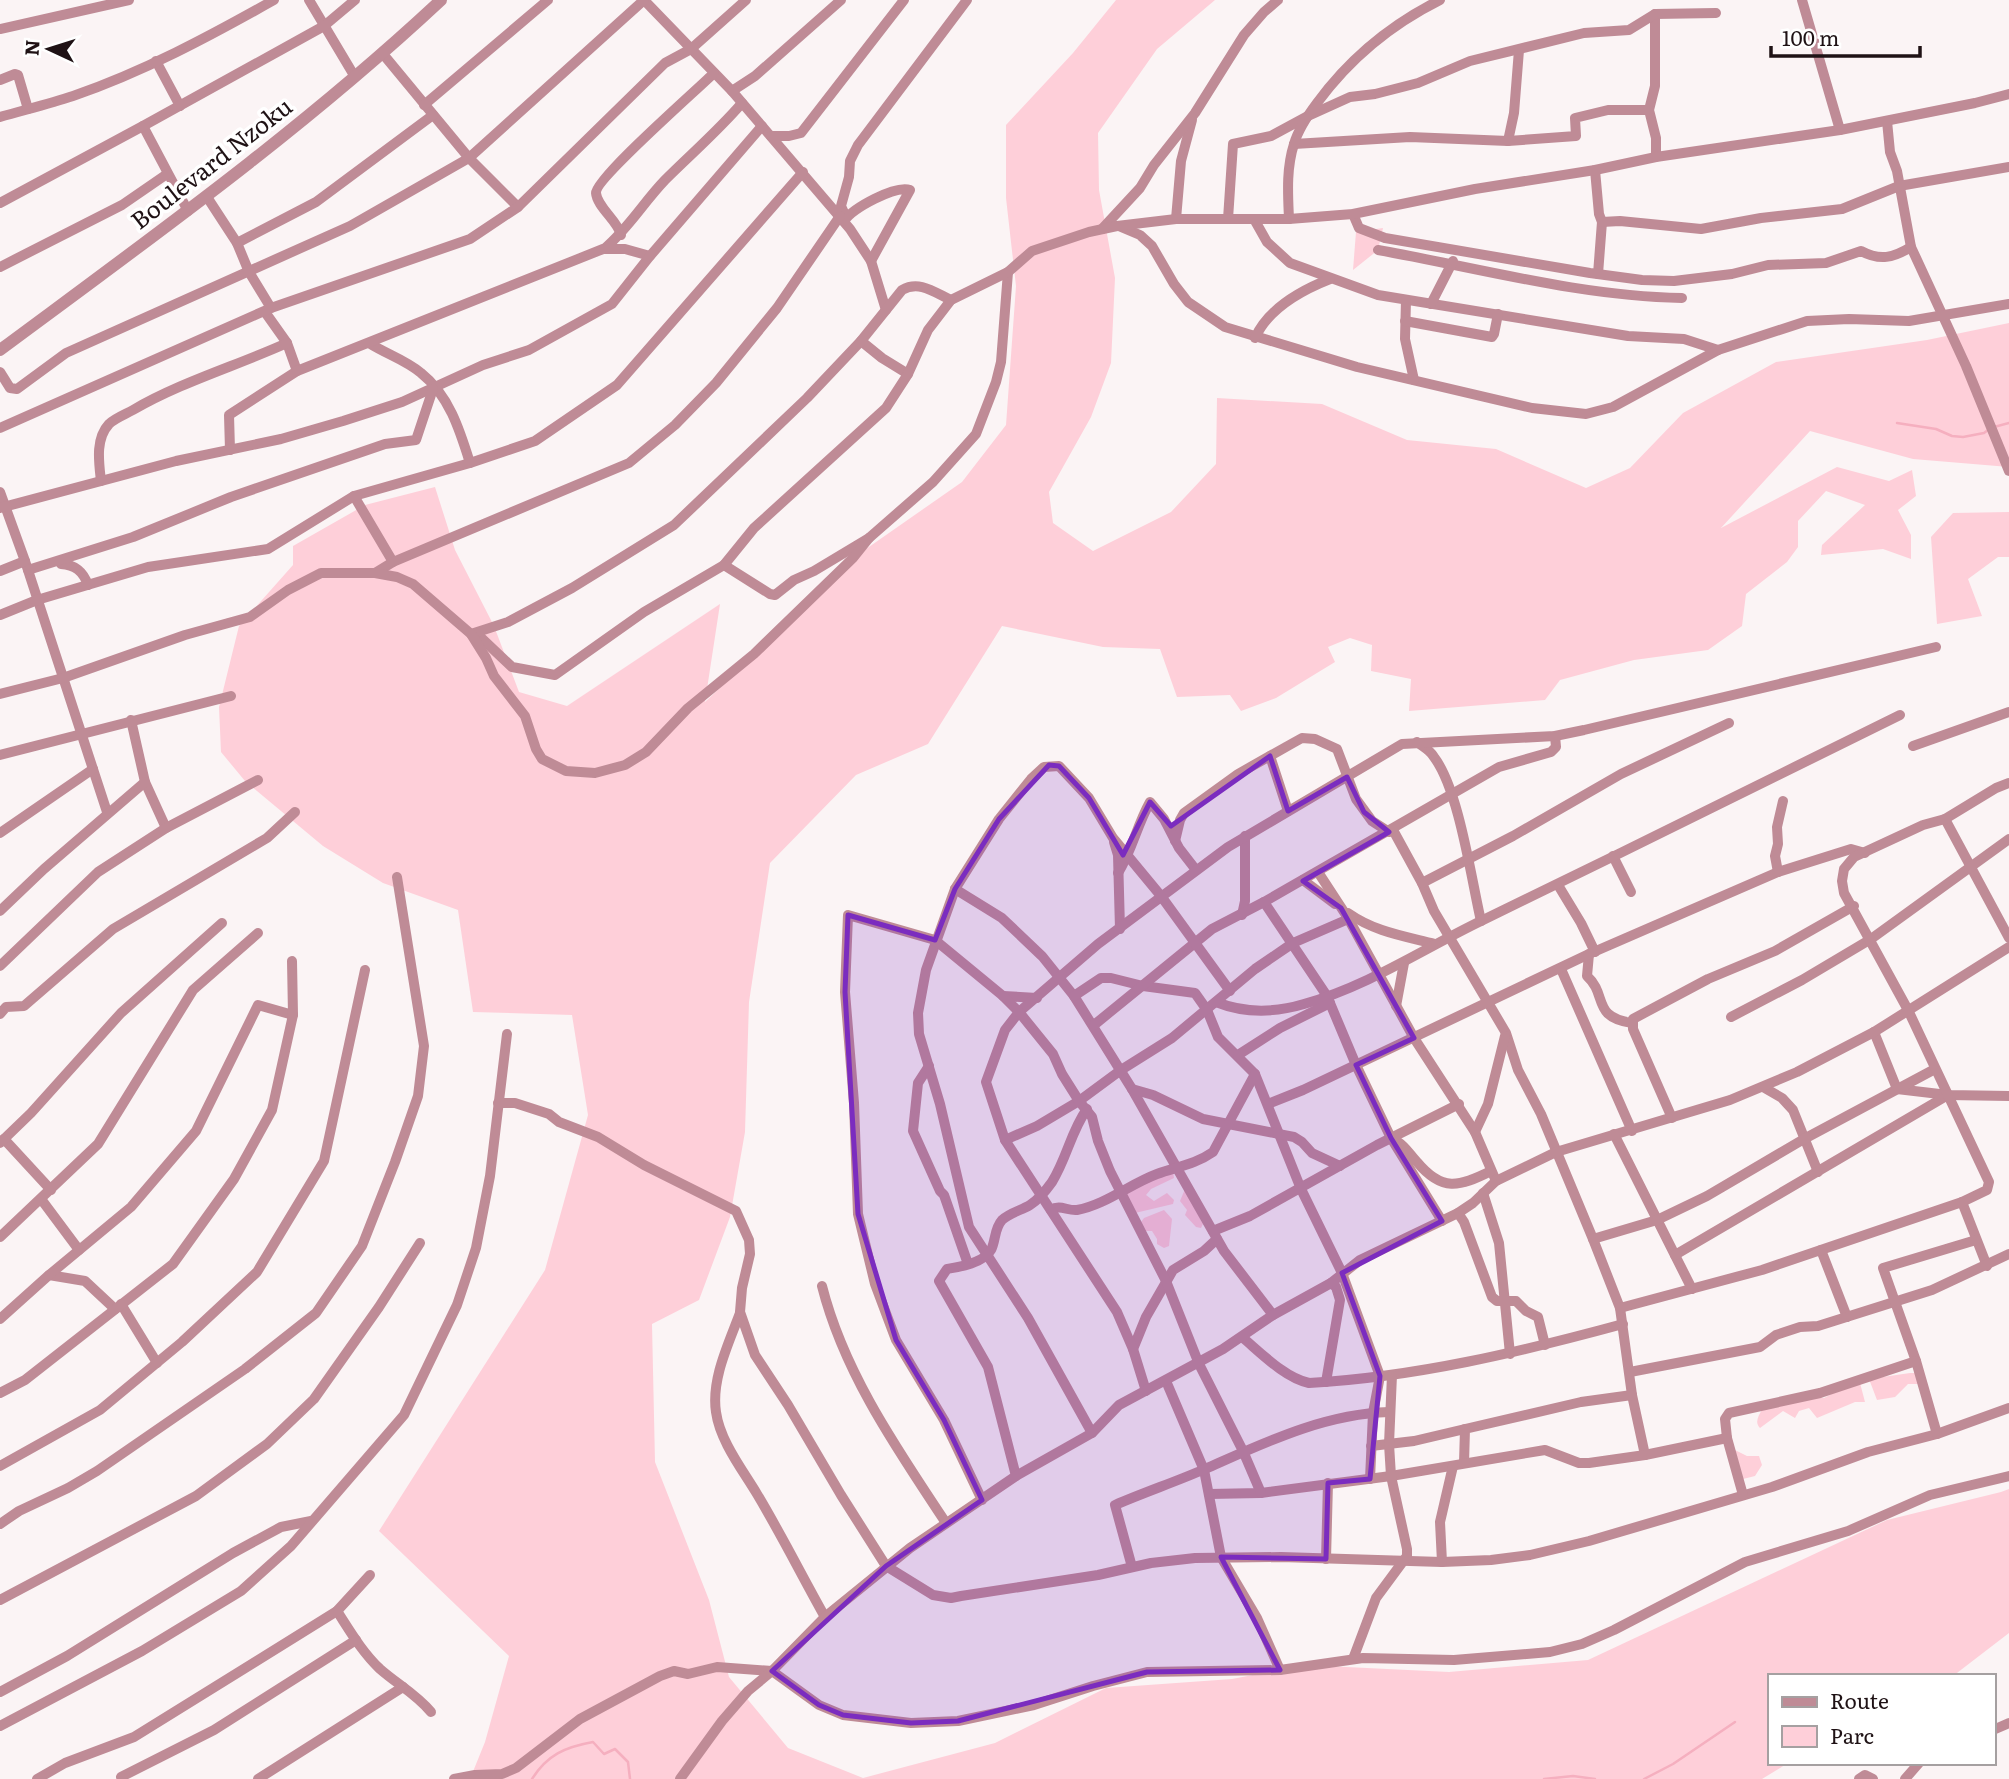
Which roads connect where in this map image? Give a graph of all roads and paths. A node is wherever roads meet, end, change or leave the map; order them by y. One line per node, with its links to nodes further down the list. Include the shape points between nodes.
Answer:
1 (129, 0): 18 (street)
2 (274, 0): 22 (street)
3 (309, 0): 17 (street)
4 (355, 0): 17 (street)
5 (441, 0): 21 (street, Boulevard Nzoku)
6 (548, 0): 29 (street)
7 (644, 0): 19 (street); 45 (street)
8 (746, 0): 19 (street)
9 (841, 0): 26 (street, via 764,69)
10 (904, 0): 41 (street, via 800,132)
11 (967, 0): 56 (street, via 851,157)
12 (1278, 0): 33 (street, via 1244,35)
13 (1440, 0): 35 (street, via 1362,51)
14 (1801, 0): 40 (street)
15 (1716, 13): 16 (street)
16 (1655, 14): 20 (street, via 1629,30 1584,33); 32 (street, via 1655,86)
17 (324, 26): 24 (street); 30 (street)
18 (0, 29)
19 (691, 49): 23 (street); 53 (street, via 665,63)
20 (1518, 50): 35 (street, via 1469,61 1418,83 1350,97); 42 (street, via 1514,113)
21 (383, 54): 24 (street, Boulevard Nzoku); 29 (street)
22 (156, 61): 30 (street); 31 (street)
23 (714, 73): 26 (street); 64 (street, via 597,189 596,195)
24 (355, 77): 51 (street, Boulevard Nzoku)
25 (0, 80): 31 (street, via 18,75)
26 (732, 91): 28 (street)
27 (2009, 94): 37 (street)
28 (742, 103): 38 (street); 64 (street, via 666,180)
29 (424, 104): 34 (street)
30 (180, 106): 39 (street)
31 (28, 109): 36 (street)
32 (1649, 110): 42 (street, via 1608,110 1575,118 1576,136); 44 (street)
33 (1195, 113): 57 (street, via 1181,161); 63 (street, via 1140,188)
34 (433, 115): 45 (street); 65 (street, via 316,202)
35 (1308, 116): 43 (street); 58 (street, via 1271,136 1233,144)
36 (0, 117)
37 (1887, 121): 40 (street); 50 (street)
38 (762, 126): 41 (street); 70 (street)
39 (143, 127): 49 (street); 52 (street)
40 (1840, 130): 44 (street)
41 (771, 136): 48 (street)
42 (1507, 141): 43 (street, via 1410,137)
43 (1294, 144): 60 (street, via 1288,181)
44 (1656, 157): 47 (street)
45 (469, 158): 53 (street); 74 (street, via 350,226)
46 (2009, 167): 50 (street)
47 (1595, 170): 55 (street); 61 (street)
48 (803, 172): 56 (street); 101 (street, via 617,386 535,441)
49 (167, 174): 54 (street); 73 (street, via 111,211)
50 (1899, 186): 61 (street, via 1842,209 1701,229); 66 (street)
51 (207, 197): 54 (street, Boulevard Nzoku); 65 (street)
52 (0, 202)
53 (518, 207): 83 (street, via 470,239)
54 (188, 211): 92 (street, Boulevard Nzoku)
55 (1353, 214): 60 (street); 69 (street, via 1359,228 1385,238)
56 (843, 218): 71 (street); 71 (street, via 895,189 910,190); 108 (street, via 716,383 629,463)
57 (1176, 219): 58 (street); 62 (street)
58 (1228, 219): 59 (street)
59 (1254, 219): 60 (street); 77 (street, via 1267,242 1290,263)
60 (1289, 219)
61 (1602, 222): 76 (street)
62 (1117, 226): 63 (street); 88 (street, via 1140,235 1152,246 1174,284 1205,316)
63 (1101, 229): 75 (street, via 1032,251)
64 (621, 235): 67 (street)
65 (237, 243): 74 (street)
66 (1911, 247): 76 (street, via 1896,256 1875,258 1861,251 1826,263 1768,265 1674,281); 86 (street)
67 (603, 249): 70 (street, via 625,248); 90 (street)
68 (1378, 250): 72 (street)
69 (1460, 252): 72 (street); 76 (street)
70 (650, 256): 98 (street, via 612,304 529,350)
71 (871, 261): 84 (street)
72 (1451, 263): 78 (street, via 1574,289); 81 (street)
73 (0, 267)
74 (249, 272): 83 (street); 95 (street, via 66,353 17,389 10,388)
75 (1008, 272): 79 (street); 107 (street, via 1001,362 976,434 933,482)
76 (1598, 274)
77 (1330, 279): 80 (street); 88 (street, via 1286,303 1265,321)
78 (1682, 298)
79 (951, 300): 84 (street, via 910,285); 96 (street, via 928,330)
80 (1406, 300): 81 (street); 87 (street)
81 (1431, 304): 85 (street)
82 (2009, 304): 86 (street)
83 (268, 310): 91 (street); 99 (street)
84 (886, 310): 89 (street)
85 (1497, 314): 87 (street, via 1492,337); 93 (street, via 1628,336 1685,339)
86 (1943, 316): 93 (street, via 1909,321 1807,321); 102 (street)
87 (1405, 321): 97 (street, via 1406,351)
88 (1255, 338): 97 (street)
89 (861, 341): 96 (street); 117 (street, via 674,526 572,588 508,622)
90 (369, 343): 94 (street); 98 (street, via 422,373)
91 (287, 344): 94 (street); 103 (street, via 213,372 109,423 101,439)
92 (0, 350)
93 (1718, 350): 97 (street, via 1613,407 1586,414 1532,408)
94 (298, 371): 100 (street, via 231,413)
95 (0, 372)
96 (908, 374): 111 (street, via 886,408 754,528)
97 (1414, 380)
98 (434, 388): 100 (street, via 343,421); 101 (street, via 450,408); 109 (street, via 416,440 385,444)
99 (0, 428)
100 (230, 450): 103 (street)
101 (470, 463): 105 (street)
102 (2009, 471)
103 (101, 481): 106 (street)
104 (0, 492): 106 (street)
105 (354, 496): 108 (street); 114 (street, via 268,549 148,567)
106 (3, 507): 110 (street)
107 (869, 538): 111 (street, via 773,595); 117 (street, via 754,654 688,708 646,752 610,770 583,774 542,760 526,716 494,676)
108 (393, 562): 113 (street)
109 (51, 564): 110 (street); 114 (street, via 77,568)
110 (27, 565): 112 (street); 115 (street)
111 (724, 565): 117 (street, via 644,612 555,675 512,667)
112 (0, 570)
113 (375, 573): 117 (street, via 413,584); 119 (street, via 321,573 250,617)
114 (88, 585): 115 (street)
115 (37, 600): 116 (street); 119 (street)
116 (0, 615)
117 (474, 633)
118 (1936, 648): 127 (street)
119 (63, 678): 120 (street); 126 (street)
120 (0, 694)
121 (231, 696): 124 (street)
122 (2009, 712): 129 (street)
123 (1900, 715): 151 (street)
124 (131, 720): 126 (street); 135 (street)
125 (1729, 723): 153 (street, via 1621,774)
126 (81, 733): 130 (street); 132 (street)
127 (1555, 736): 128 (street); 137 (street, via 1556,747 1551,752 1499,767)
128 (1417, 742): 133 (street, via 1402,744); 137 (street, via 1444,772)
129 (1913, 746)
130 (0, 755)
131 (1270, 755): 133 (street, via 1302,738 1323,741 1337,749); 139 (street); 149 (street, via 1184,813)
132 (93, 769): 140 (street); 145 (street)
133 (1347, 777): 139 (street); 144 (street, via 1364,812)
134 (258, 780): 143 (street)
135 (145, 782): 140 (street); 143 (street)
136 (2009, 783): 142 (street)
137 (1451, 795): 144 (street); 153 (street)
138 (1783, 802): 157 (street, via 1777,827)
139 (1288, 811): 146 (street)
140 (107, 812): 169 (street)
141 (295, 812): 204 (street, via 267,838 113,929 24,1006 6,1007)
142 (1945, 819): 150 (street); 154 (street)
143 (166, 828): 187 (street, via 98,872)
144 (1391, 831): 156 (street); 161 (street)
145 (0, 833)
146 (1245, 836): 155 (street); 170 (street)
147 (1113, 838): 152 (street); 158 (street); 163 (street, via 1088,799 1059,766 1049,765 1031,779 999,819)
148 (2009, 839): 154 (street)
149 (1175, 841): 152 (street, via 1150,802); 155 (street)
150 (1866, 853): 157 (street, via 1851,849); 167 (street, via 1854,857 1844,869 1842,887)
151 (1613, 856): 162 (street); 164 (street)
152 (1129, 857): 158 (street); 165 (street)
153 (1467, 859): 161 (street); 172 (street)
154 (1971, 867): 177 (street); 178 (street)
155 (1196, 870): 165 (street)
156 (1318, 872): 160 (street); 168 (street)
157 (1778, 872): 184 (street)
158 (1118, 873): 174 (street)
159 (397, 877): 322 (street, via 424,1046 418,1096 362,1246 316,1313 245,1369 97,1471)
160 (1303, 880): 166 (street); 168 (street)
161 (1422, 883): 176 (street)
162 (1558, 885): 172 (street); 184 (street, via 1581,923)
163 (955, 889): 179 (street); 191 (street, via 1002,918)
164 (1632, 892)
165 (1161, 896): 174 (street); 180 (street)
166 (1265, 902): 170 (street); 181 (street)
167 (1854, 906): 177 (street); 207 (street, via 1775,951 1639,1014)
168 (1340, 908): 171 (street)
169 (0, 911)
170 (1242, 915): 180 (street)
171 (1350, 917): 181 (street); 182 (street, via 1395,936); 190 (street)
172 (1481, 921): 176 (street)
173 (222, 923): 238 (street, via 121,1013)
174 (1120, 929): 191 (street)
175 (258, 933): 244 (street, via 193,990 98,1144)
176 (1449, 937): 182 (street); 199 (street)
177 (1871, 939): 202 (street); 206 (street)
178 (2009, 939)
179 (935, 940): 194 (street); 215 (street, via 918,1013); 319 (street, via 848,915 845,992 858,1214 875,1284 896,1340 944,1420)
180 (1194, 943): 192 (street); 193 (street)
181 (1293, 943): 193 (street); 197 (street)
182 (1435, 944): 186 (street)
183 (2009, 947): 202 (street)
184 (1592, 953): 188 (street); 207 (street, via 1585,972 1595,984 1604,1010)
185 (292, 961): 205 (street)
186 (1404, 963): 190 (street); 200 (street)
187 (0, 966)
188 (1561, 969): 199 (street); 231 (street)
189 (365, 970): 287 (street, via 324,1161 257,1272)
190 (1377, 974): 197 (street); 200 (street)
191 (1059, 977): 195 (street); 196 (street)
192 (1143, 986): 195 (street, via 1101,978); 201 (street, via 1195,993); 208 (street)
193 (1230, 991): 198 (street)
194 (1003, 996): 196 (street); 203 (street)
195 (1074, 996): 208 (street)
196 (1037, 998): 203 (street)
197 (1329, 1000): 198 (street, via 1266,1012); 213 (street); 214 (street)
198 (1216, 1002): 201 (street)
199 (1489, 1002): 210 (street); 212 (street)
200 (1396, 1006): 212 (street)
201 (1208, 1010): 213 (street, via 1218,1037); 217 (street)
202 (1908, 1010): 209 (street); 216 (street)
203 (1019, 1012): 224 (street, via 1053,1054); 236 (street, via 1005,1030 986,1080)
204 (0, 1014)
205 (293, 1015): 260 (street, via 258,1005 197,1130 131,1207); 275 (street, via 272,1110 234,1179 173,1264)
206 (1731, 1017)
207 (1632, 1023): 229 (street)
208 (1094, 1025): 217 (street)
209 (1874, 1032): 219 (street); 221 (street)
210 (1506, 1033): 232 (street, via 1488,1104); 239 (street)
211 (507, 1034): 225 (street)
212 (1414, 1038): 214 (street); 227 (street)
213 (1238, 1055): 218 (street)
214 (1356, 1065): 226 (street); 237 (street)
215 (929, 1066): 263 (street, via 969,1227); 265 (street, via 918,1083 913,1131 944,1195)
216 (1935, 1069): 221 (street); 222 (street)
217 (1121, 1070): 220 (street); 224 (street)
218 (1255, 1074): 226 (street); 230 (street)
219 (1763, 1087): 229 (street); 235 (street, via 1788,1102)
220 (1132, 1089): 230 (street, via 1196,1116); 241 (street)
221 (1897, 1089): 222 (street); 235 (street)
222 (1948, 1095): 223 (street); 242 (street); 250 (street, via 1989,1182 1987,1190)
223 (2009, 1096)
224 (1079, 1101): 228 (street); 236 (street)
225 (498, 1103): 277 (street, via 520,1104 549,1114 736,1211 750,1254); 320 (street, via 476,1248 457,1305 404,1415)
226 (1268, 1104): 234 (street)
227 (1459, 1104): 232 (street); 237 (street)
228 (1087, 1109): 246 (street); 248 (street, via 1051,1183)
229 (1671, 1118): 231 (street)
230 (1229, 1123): 234 (street); 241 (street, via 1213,1152)
231 (1632, 1131): 233 (street)
232 (1475, 1132): 243 (street)
233 (1614, 1134): 239 (street); 253 (street)
234 (1280, 1135): 240 (street, via 1294,1138); 245 (street)
235 (1804, 1139): 242 (street); 253 (street)
236 (1005, 1140): 248 (street)
237 (1393, 1140): 240 (street); 243 (street, via 1443,1184); 254 (street)
238 (2, 1141): 244 (street)
239 (1556, 1152): 243 (street); 257 (street)
240 (1340, 1166): 245 (street)
241 (1177, 1168): 246 (street); 255 (street)
242 (1818, 1172): 264 (street)
243 (1493, 1176): 247 (street)
244 (51, 1189): 249 (street)
245 (1301, 1189): 255 (street); 267 (street)
246 (1122, 1191): 251 (street, via 1078,1210); 269 (street)
247 (1483, 1193): 252 (street); 273 (street, via 1499,1242)
248 (1040, 1195): 251 (street); 263 (street, via 1003,1219)
249 (41, 1199): 256 (street); 260 (street)
250 (1962, 1202): 258 (street); 261 (street)
251 (1051, 1210): 284 (street, via 1117,1312)
252 (1458, 1213): 254 (street); 273 (street, via 1492,1297)
253 (1657, 1220): 257 (street); 264 (street)
254 (1442, 1221): 267 (street)
255 (1215, 1235): 269 (street, via 1204,1251 1176,1266); 278 (street)
256 (0, 1237)
257 (1593, 1239): 276 (street)
258 (1976, 1240): 266 (street); 274 (street, via 1885,1267)
259 (420, 1243): 330 (street, via 314,1399 267,1444 196,1496)
260 (79, 1250): 268 (street)
261 (1821, 1250): 272 (street); 279 (street)
262 (2009, 1254): 266 (street)
263 (987, 1255): 265 (street); 301 (street)
264 (1675, 1255): 272 (street)
265 (968, 1264): 311 (street, via 947,1269 939,1281 988,1367)
266 (1987, 1266): 274 (street)
267 (1342, 1273): 270 (street); 291 (street)
268 (49, 1275): 275 (street, via 85,1281); 280 (street)
269 (1166, 1280): 284 (street); 288 (street)
270 (1331, 1283): 278 (street); 293 (street, via 1340,1300)
271 (822, 1286): 321 (street, via 847,1358 894,1444)
272 (1692, 1289): 276 (street)
273 (1504, 1301): 283 (street, via 1516,1301 1538,1317); 285 (street)
274 (1895, 1303): 279 (street); 286 (street)
275 (118, 1307): 287 (street); 295 (street)
276 (1619, 1308): 281 (street)
277 (740, 1312): 327 (street, via 755,1355); 332 (street, via 719,1373 716,1412 738,1464)
278 (1273, 1315): 282 (street)
279 (1847, 1317): 289 (street, via 1776,1335 1760,1347)
280 (0, 1319)
281 (1623, 1324): 283 (street); 289 (street)
282 (1242, 1337): 288 (street); 293 (street, via 1299,1380)
283 (1545, 1345): 285 (street)
284 (1133, 1349): 294 (street)
285 (1510, 1354): 290 (street)
286 (1916, 1361): 302 (street); 303 (street, via 1820,1393 1729,1413 1725,1419)
287 (157, 1363): 309 (street, via 100,1410)
288 (1199, 1364): 292 (street); 306 (street)
289 (1630, 1372): 296 (street)
290 (1391, 1375): 291 (street); 298 (street)
291 (1380, 1376): 293 (street); 299 (street)
292 (1166, 1381): 294 (street); 310 (street)
293 (1326, 1382)
294 (1146, 1391): 301 (street, via 1119,1405)
295 (0, 1394)
296 (1632, 1395): 300 (street); 307 (street)
297 (2009, 1408): 302 (street)
298 (1389, 1412): 299 (street); 304 (street)
299 (1373, 1413): 305 (street); 306 (street, via 1327,1420)
300 (1465, 1429): 304 (street); 308 (street)
301 (1092, 1433): 311 (street)
302 (1937, 1434): 318 (street, via 1868,1452)
303 (1727, 1438): 307 (street); 318 (street)
304 (1389, 1444): 305 (street); 312 (street)
305 (1371, 1446): 314 (street)
306 (1243, 1451): 310 (street); 316 (street)
307 (1646, 1455): 308 (street, via 1579,1463 1545,1450)
308 (1459, 1465): 312 (street); 326 (street, via 1440,1522)
309 (0, 1466)
310 (1204, 1470): 317 (street); 328 (street, via 1115,1506)
311 (1016, 1476): 319 (street)
312 (1391, 1476): 314 (street); 325 (street, via 1408,1549)
313 (2009, 1476): 334 (street, via 1930,1495 1848,1531 1745,1562 1614,1630 1567,1649 1454,1660)
314 (1370, 1479): 315 (street)
315 (1328, 1483): 316 (street); 324 (street)
316 (1262, 1493): 317 (street)
317 (1209, 1494): 323 (street)
318 (1743, 1495): 326 (street, via 1530,1555)
319 (982, 1500): 321 (street)
320 (311, 1521): 338 (street, via 281,1527 233,1553); 340 (street, via 291,1546 241,1591 142,1651)
321 (946, 1523): 327 (street)
322 (0, 1524)
323 (1221, 1557): 324 (street); 328 (street); 335 (street)
324 (1325, 1559): 325 (street)
325 (1403, 1562): 326 (street); 334 (street, via 1376,1598)
326 (1441, 1562)
327 (886, 1566): 328 (street, via 933,1595 951,1598); 332 (street)
328 (1132, 1567)
329 (370, 1575): 331 (street)
330 (0, 1600)
331 (337, 1611): 333 (street); 343 (street, via 134,1737 65,1763)
332 (825, 1617): 336 (street)
333 (356, 1640): 337 (street, via 378,1667); 342 (street, via 214,1730)
334 (1353, 1659): 335 (street)
335 (1280, 1670): 336 (street, via 1147,1672 1034,1705 958,1721 911,1723 831,1710)
336 (772, 1671): 345 (street, via 717,1667 667,1673 580,1719 516,1768); 346 (street, via 722,1721)
337 (404, 1687): 339 (street); 344 (street)
338 (0, 1692)
339 (430, 1712)
340 (0, 1726)
341 (1917, 1765): 349 (street)
342 (121, 1777)
343 (37, 1779)
344 (258, 1779)
345 (454, 1779)
346 (680, 1779)
347 (1860, 1779): 348 (street, via 1865,1775)
348 (1873, 1779)
349 (1905, 1779)

